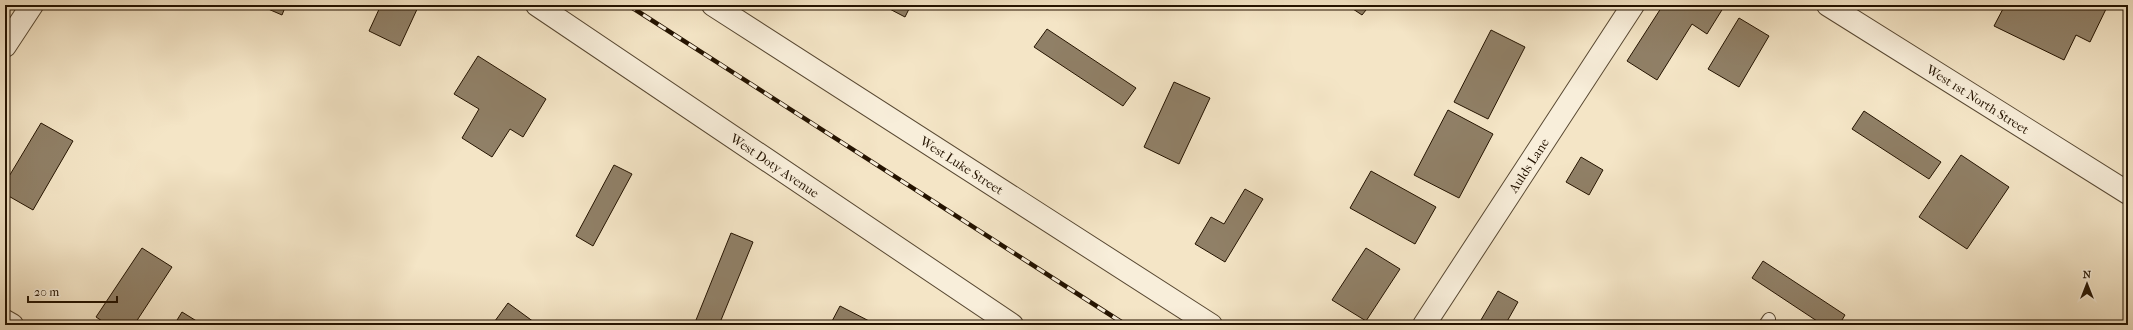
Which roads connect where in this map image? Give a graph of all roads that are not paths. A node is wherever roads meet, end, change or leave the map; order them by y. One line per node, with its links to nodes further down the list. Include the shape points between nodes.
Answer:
1 (32, 5): 6 (street)
2 (537, 5): 10 (street, West Doty Avenue)
3 (712, 5): 11 (street, West Luke Street)
4 (1633, 5): 12 (street, Aulds Lane)
5 (1828, 5): 7 (street, West 1st North Street)
6 (5, 46)
7 (2128, 193)
8 (5, 321): 9 (street)
9 (12, 325)
10 (1012, 325)
11 (1211, 325)
12 (1424, 325)

